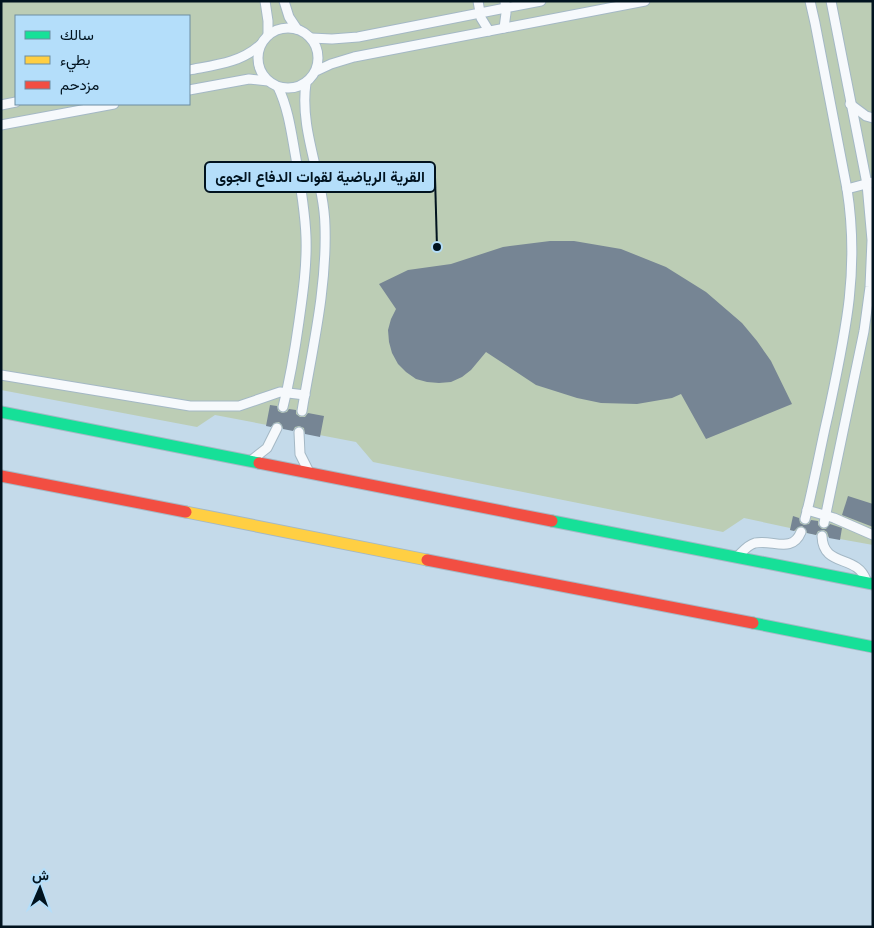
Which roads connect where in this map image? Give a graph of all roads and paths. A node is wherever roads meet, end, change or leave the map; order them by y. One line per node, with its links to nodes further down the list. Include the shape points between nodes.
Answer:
1 (265, 1): 13 (lane)
2 (284, 1): 11 (lane)
3 (478, 1): 9 (lane)
4 (541, 1): 8 (lane)
5 (645, 1): 10 (lane)
6 (810, 1): 29 (lane)
7 (830, 1): 23 (lane)
8 (505, 4): 9 (lane); 10 (lane)
9 (480, 13): 12 (lane); 14 (lane, via 358,36)
10 (504, 28): 12 (lane)
11 (297, 29): 13 (lane, via 276,30); 14 (lane)
12 (490, 31): 17 (lane, via 354,57)
13 (268, 36): 15 (lane)
14 (311, 38): 17 (lane, via 319,54)
15 (261, 45): 16 (lane, via 236,60); 18 (lane, via 258,64)
16 (190, 70)
17 (316, 71): 19 (lane)
18 (268, 81): 20 (lane); 21 (lane, via 249,78)
19 (306, 83): 20 (lane, via 298,88); 32 (lane, via 305,111 325,226 322,293)
20 (278, 87): 31 (lane, via 291,129 306,239 305,277)
21 (190, 90)
22 (15, 102): 24 (lane)
23 (850, 104): 26 (lane); 28 (lane)
24 (1, 105)
25 (109, 105): 27 (lane)
26 (873, 118)
27 (1, 125)
28 (870, 183): 29 (lane); 41 (lane, via 872,240 867,310)
29 (847, 189): 41 (lane, via 853,239 849,308 806,514)
30 (1, 375): 31 (lane, via 198,407 240,406 274,393)
31 (287, 392): 32 (lane); 33 (lane)
32 (305, 395): 35 (lane)
33 (283, 408)
34 (1, 412): 38 (street)
35 (302, 412)
36 (277, 428): 38 (lane, via 266,448)
37 (299, 432): 39 (lane, via 300,454)
38 (248, 461): 39 (street)
39 (309, 472): 45 (street)
40 (1, 476): 47 (street)
41 (825, 519): 44 (lane)
42 (801, 532): 45 (lane, via 789,545 755,543)
43 (822, 536): 46 (lane, via 827,553 860,569)
44 (873, 536)
45 (738, 557): 46 (street)
46 (870, 583)
47 (873, 647)

